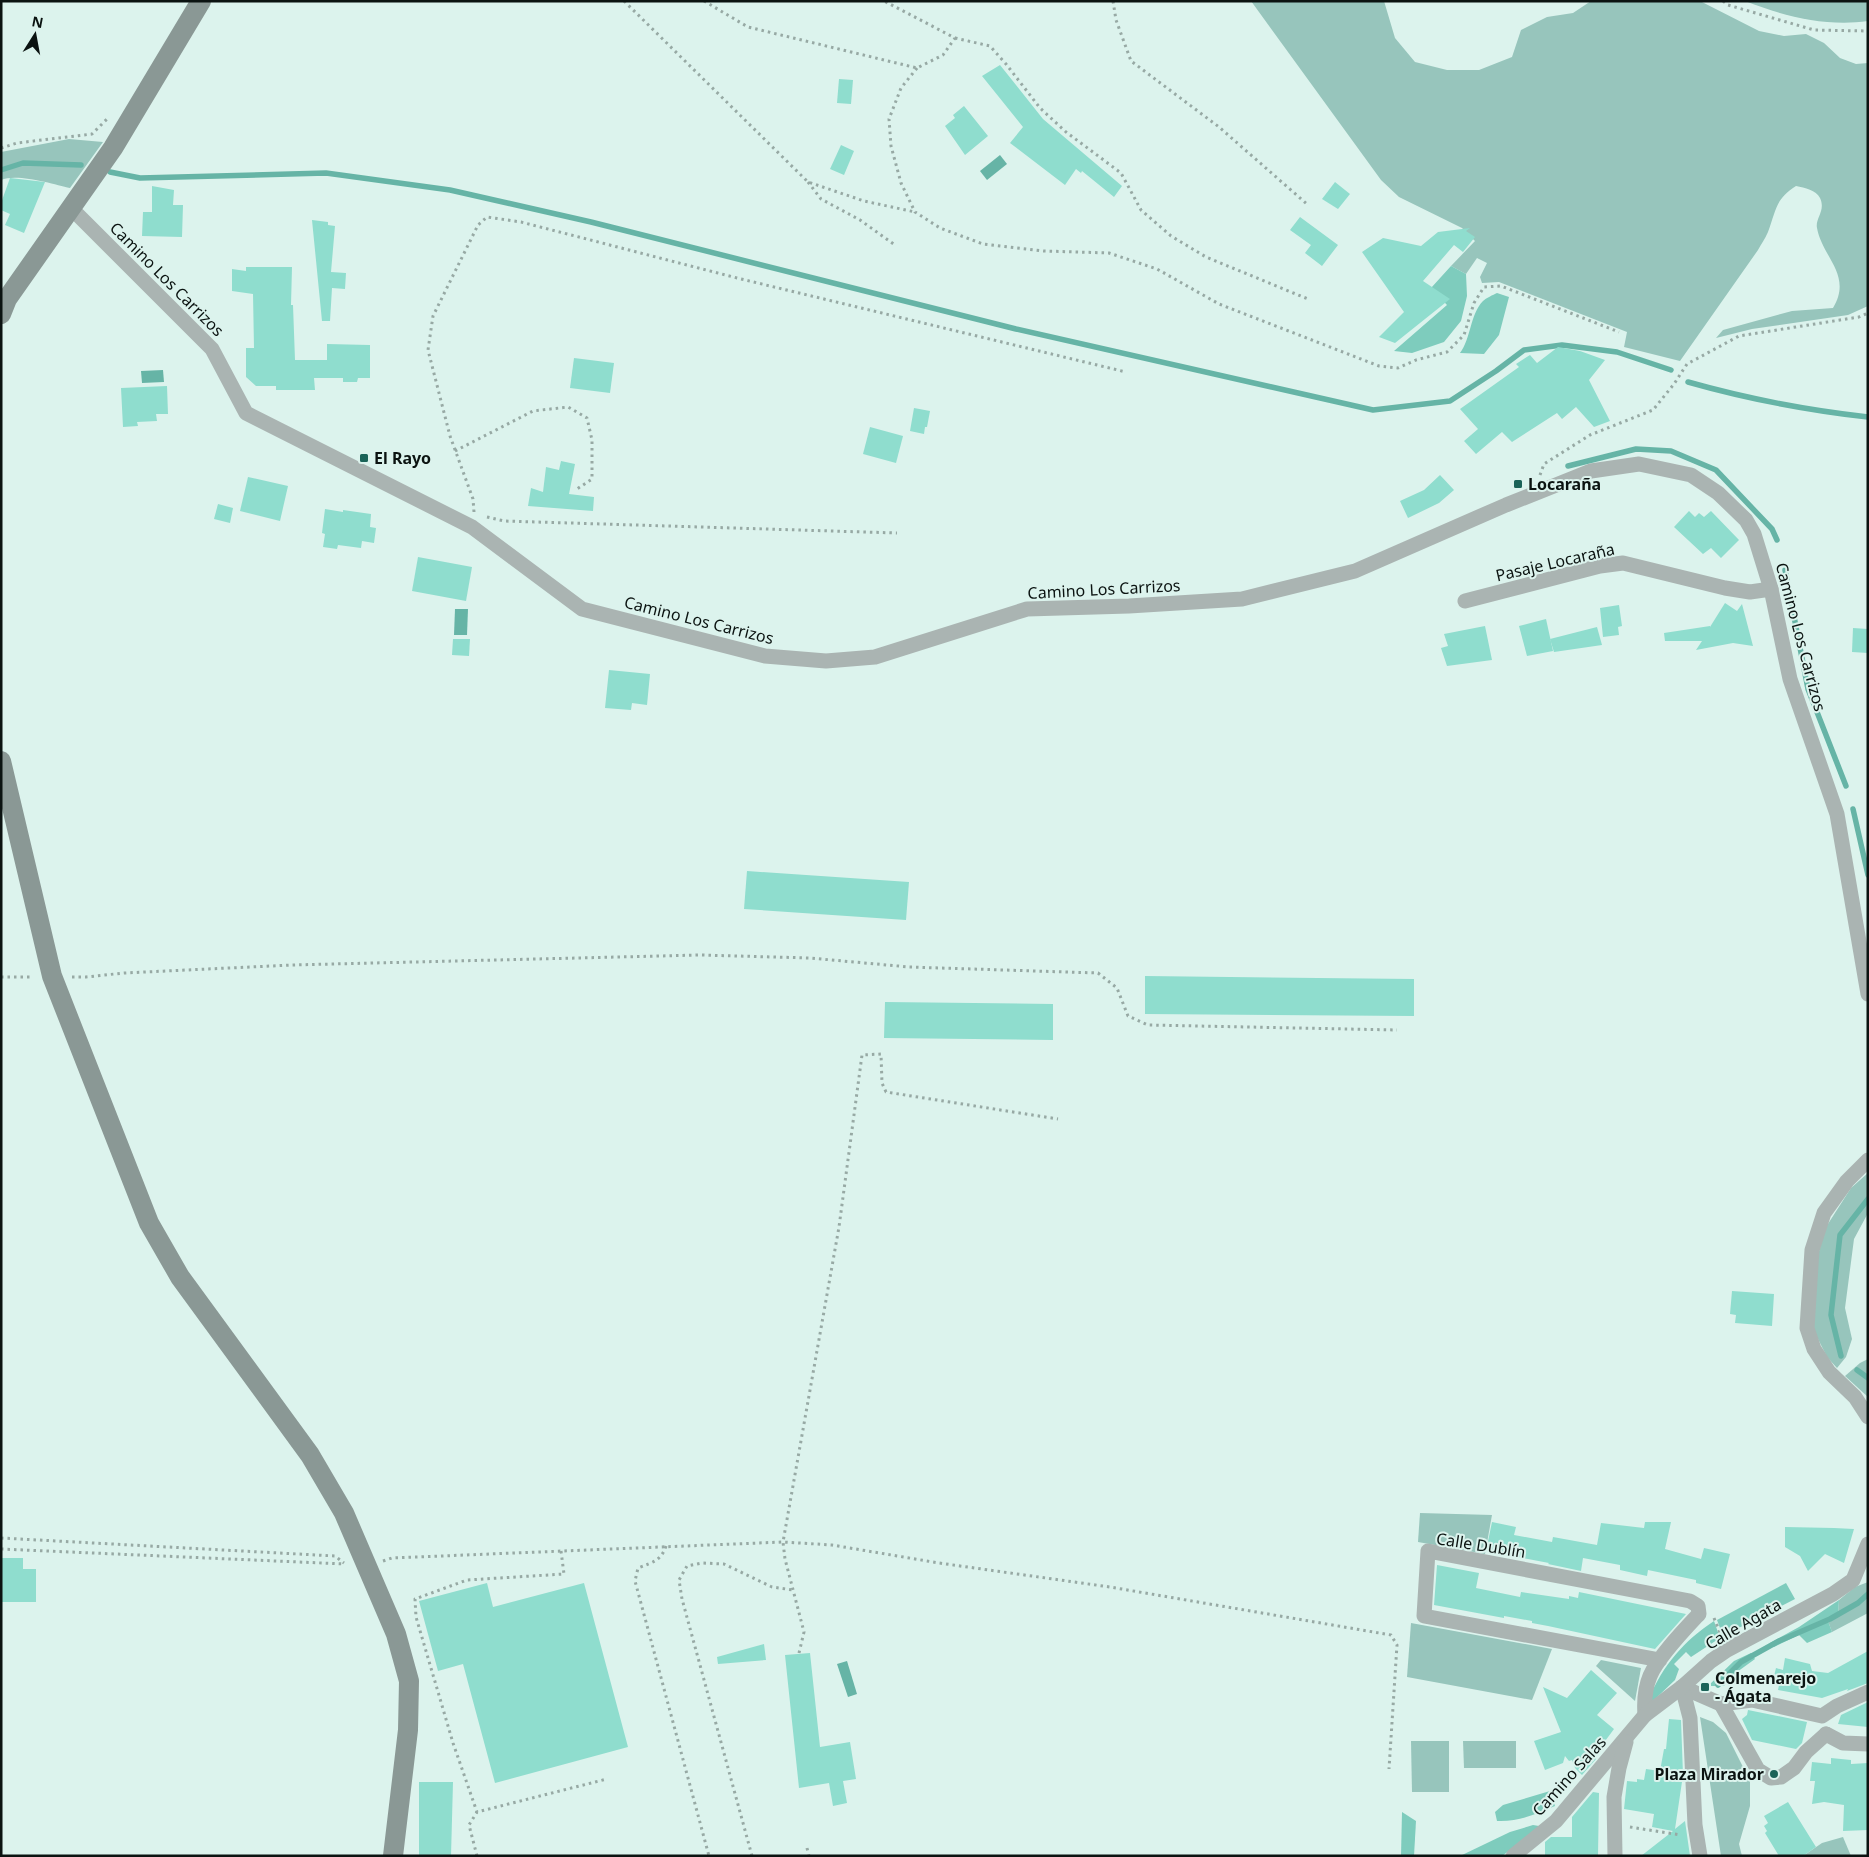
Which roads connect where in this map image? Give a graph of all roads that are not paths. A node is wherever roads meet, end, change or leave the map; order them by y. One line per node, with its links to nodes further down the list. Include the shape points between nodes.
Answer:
1 (202, 1): 2 (street, via 113,148)
2 (71, 208): 3 (street, via 7,299); 4 (street, Camino Los Carrizos, via 212,349 246,412 473,521 582,609 765,656 826,661 875,658 1027,609 1242,599 1355,571 1591,471 1638,464 1691,475 1746,520 1754,534)
3 (1, 314)
4 (1771, 589): 5 (street, Pasaje Locaraña, via 1750,592 1725,588 1623,563); 7 (street, Camino Los Carrizos, via 1790,679 1837,814)
5 (1465, 601)
6 (1, 760): 23 (street, via 52,976 149,1223 180,1277 310,1455 344,1513 396,1634 409,1681 408,1730)
7 (1868, 994)
8 (1868, 1160): 9 (street, via 1847,1181 1824,1213 1812,1250 1807,1328 1814,1349 1829,1372 1855,1396)
9 (1868, 1417)
10 (1868, 1544): 11 (street)
11 (1863, 1567): 13 (street, Calle Agata, via 1853,1580 1832,1594 1726,1650)
12 (1660, 1660): 12 (street, Calle Dublín, via 1698,1614 1698,1606 1690,1601 1428,1551 1424,1616); 16 (street, Calle Dublín, via 1650,1676 1644,1700)
13 (1682, 1687): 15 (street); 16 (street, Calle Agata); 26 (street, via 1690,1718)
14 (1868, 1692): 17 (street)
15 (1720, 1704): 17 (street, via 1752,1700); 18 (street, via 1758,1770 1771,1778 1781,1777 1794,1768)
16 (1645, 1715): 19 (street, Camino Salas)
17 (1822, 1716): 18 (street)
18 (1826, 1734): 20 (street, via 1843,1743)
19 (1628, 1736): 21 (street, Camino Salas); 22 (street)
20 (1868, 1744)
21 (1586, 1785): 22 (street, via 1598,1782 1607,1786); 24 (street, Camino Salas, via 1556,1821)
22 (1614, 1797): 25 (street)
23 (393, 1856)
24 (1513, 1856)
25 (1615, 1856)
26 (1700, 1856)

